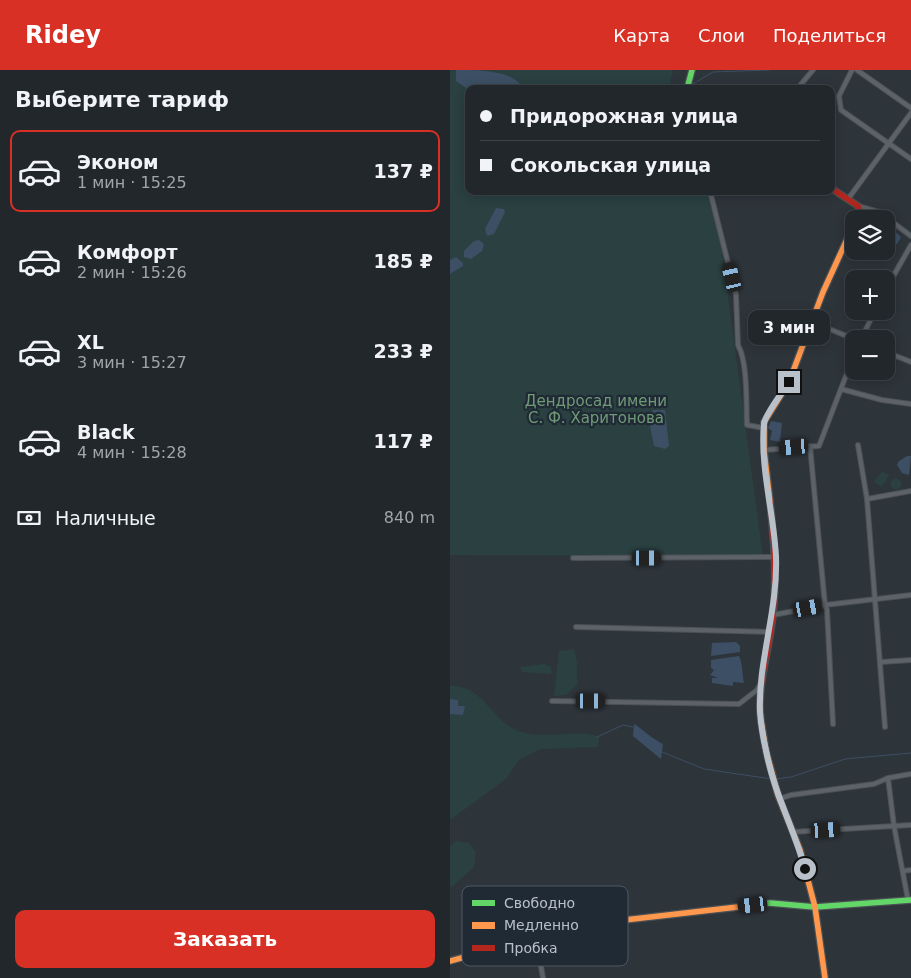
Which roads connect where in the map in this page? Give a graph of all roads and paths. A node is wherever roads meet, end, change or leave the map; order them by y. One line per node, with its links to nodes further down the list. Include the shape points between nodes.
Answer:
1 (692, 70): 5 (street)
2 (813, 70): 6 (street)
3 (852, 70): 9 (street, via 839,96 841,110)
4 (857, 70): 7 (street)
5 (687, 85)
6 (800, 85)
7 (911, 108)
8 (911, 113): 9 (street)
9 (888, 144): 10 (street); 13 (street)
10 (911, 159)
11 (835, 191): 13 (street)
12 (711, 195): 27 (street, via 736,295 747,425)
13 (848, 199): 14 (street)
14 (858, 206): 15 (street); 16 (street, via 879,212)
15 (860, 210)
16 (911, 236)
17 (911, 244): 19 (street)
18 (845, 245): 20 (street)
19 (895, 273)
20 (812, 322): 21 (street); 27 (street, via 789,382 764,422)
21 (845, 335)
22 (895, 356): 23 (street)
23 (911, 362)
24 (845, 379): 25 (street)
25 (841, 389): 26 (street); 28 (street, via 819,446)
26 (911, 404)
27 (764, 428): 30 (street)
28 (810, 446): 30 (street); 37 (street)
29 (858, 446): 32 (street)
30 (764, 450): 34 (street)
31 (911, 491): 32 (street)
32 (867, 498): 36 (street)
33 (573, 558): 34 (street)
34 (776, 558): 38 (street)
35 (911, 596): 36 (street)
36 (876, 599): 37 (street); 42 (street)
37 (824, 605): 38 (street); 45 (street, via 827,610)
38 (773, 615): 40 (street)
39 (576, 627): 40 (street)
40 (770, 632): 43 (street)
41 (911, 660): 42 (street)
42 (881, 662): 46 (street)
43 (762, 681): 44 (street, via 758,690 739,704); 49 (street, via 760,712 766,752)
44 (552, 701)
45 (834, 724)
46 (886, 727)
47 (911, 774): 48 (street)
48 (888, 778): 49 (street, via 874,784); 51 (street)
49 (779, 799): 52 (street)
50 (911, 825): 51 (street)
51 (894, 826): 52 (street); 54 (street)
52 (792, 832): 56 (street)
53 (911, 870): 54 (street)
54 (903, 871): 55 (street)
55 (910, 900): 56 (street)
56 (815, 906): 57 (street, via 770,903); 58 (street)
57 (628, 920)
58 (825, 978)

